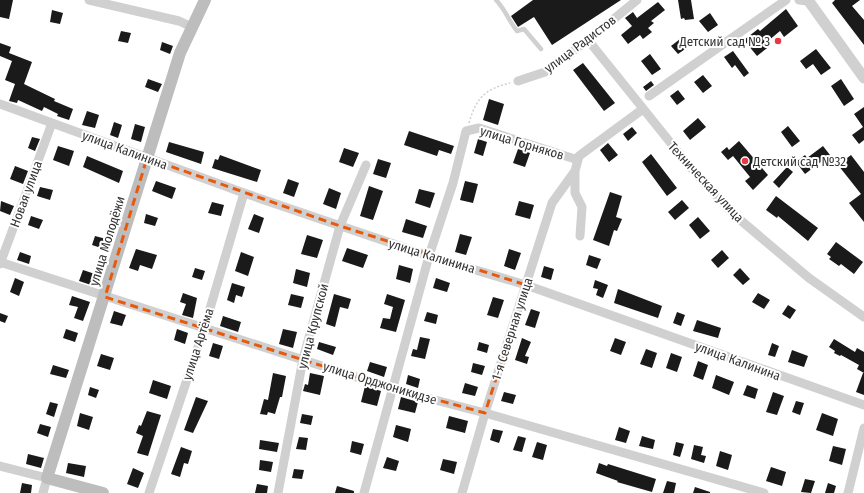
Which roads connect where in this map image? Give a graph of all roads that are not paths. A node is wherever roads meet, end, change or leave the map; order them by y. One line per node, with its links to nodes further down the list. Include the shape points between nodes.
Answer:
1 (89, 0): 7 (street, via 180,21)
2 (205, 0): 7 (main road, улица Молодёжи)
3 (496, 0): 9 (lane, via 517,31 524,29)
4 (637, 0): 8 (street, улица Радистов)
5 (786, 0): 12 (street)
6 (804, 0): 10 (street)
7 (192, 27): 16 (main road, улица Молодёжи, via 180,52)
8 (588, 40): 11 (street, улица Радистов, via 545,72); 14 (street, Техническая улица)
9 (541, 49)
10 (864, 78)
11 (518, 81)
12 (650, 96)
13 (0, 104): 15 (street, улица Калинина)
14 (643, 109): 17 (street, via 579,156); 27 (street, Техническая улица, via 690,167 732,213 809,278)
15 (52, 123): 16 (street, улица Калинина); 24 (street, Новая улица)
16 (147, 158): 20 (street, улица Калинина); 26 (main road, улица Молодёжи)
17 (578, 160): 19 (street, 1-я Северная улица); 23 (street, улица Горняков, via 479,128 466,131 453,183)
18 (366, 164): 21 (street, улица Крупской)
19 (575, 171): 22 (street, 1-я Северная улица, via 575,193 582,207); 25 (street, 1-я Северная улица, via 552,203)
20 (244, 193): 21 (street, улица Калинина); 28 (street, улица Артёма)
21 (340, 226): 23 (street, улица Калинина); 29 (street, улица Крупской)
22 (580, 236)
23 (429, 256): 25 (street, улица Калинина); 30 (street)
24 (0, 263): 26 (street, улица Орджоникидзе)
25 (526, 285): 31 (street, улица Калинина); 32 (street, 1-я Северная улица)
26 (105, 297): 28 (street, улица Орджоникидзе); 35 (main road, улица Молодёжи)
27 (863, 316)
28 (204, 329): 29 (street, улица Орджоникидзе); 38 (street, улица Артёма)
29 (303, 359): 30 (street, улица Орджоникидзе); 39 (street, улица Крупской)
30 (393, 389): 32 (street, улица Орджоникидзе); 40 (street)
31 (864, 405)
32 (485, 412): 41 (street, 1-я Северная улица); 42 (street, улица Орджоникидзе)
33 (864, 428): 43 (street)
34 (0, 466): 35 (street)
35 (47, 478): 36 (street, улица Молодёжи); 37 (main road)
36 (43, 493)
37 (103, 493)
38 (149, 493)
39 (278, 493)
40 (364, 493)
41 (462, 493)
42 (764, 493)
43 (848, 493)

